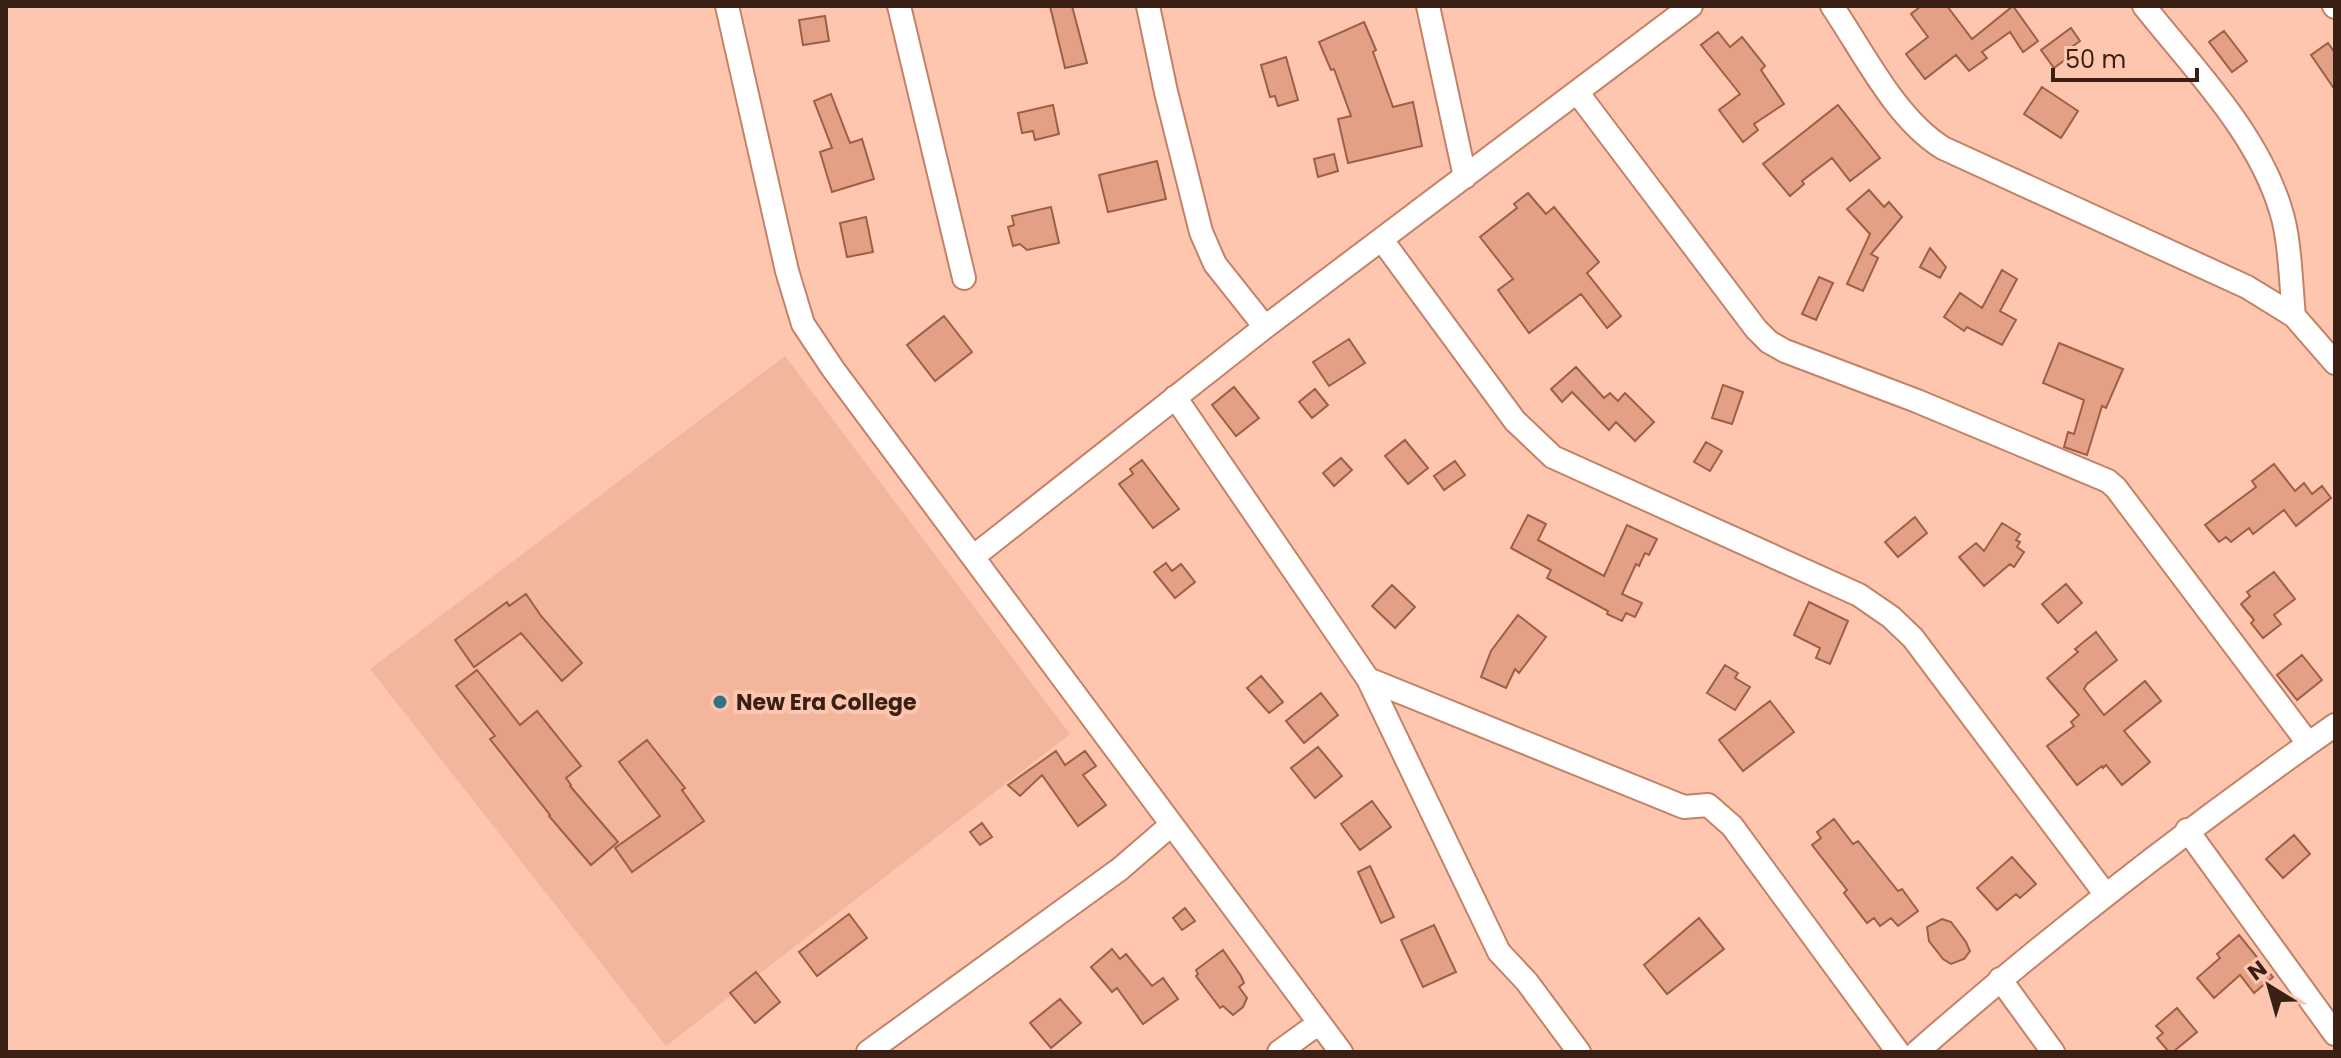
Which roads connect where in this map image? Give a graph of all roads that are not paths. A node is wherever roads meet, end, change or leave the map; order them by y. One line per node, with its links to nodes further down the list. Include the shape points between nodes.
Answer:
1 (727, 6): 16 (street, via 803,324)
2 (899, 6): 11 (street)
3 (1148, 6): 13 (street, via 1201,232 1215,264)
4 (1428, 6): 9 (street)
5 (1832, 6): 12 (street, via 1905,115 1926,137 2247,287)
6 (2144, 6): 12 (street, via 2233,118 2261,163 2282,212)
7 (1687, 7): 8 (street)
8 (1577, 92): 9 (street); 19 (street, via 1769,342 2116,488)
9 (1465, 177): 10 (street)
10 (1382, 240): 13 (street); 22 (street, via 1515,421 1553,457 1859,595 1891,617 1913,638)
11 (964, 278)
12 (2294, 316): 14 (street)
13 (1265, 327): 15 (street)
14 (2335, 363)
15 (1175, 397): 16 (street); 17 (street)
16 (973, 557): 20 (street)
17 (1368, 679): 29 (street, via 1499,952); 30 (street, via 1684,807 1708,805 1732,826)
18 (2335, 725): 19 (street)
19 (2308, 743): 21 (street)
20 (1171, 825): 24 (street); 26 (street, via 1120,869)
21 (2187, 830): 22 (street); 25 (street)
22 (2106, 895): 23 (street)
23 (2000, 979): 31 (street); 32 (street)
24 (1319, 1023): 27 (street); 28 (street)
25 (2335, 1034)
26 (868, 1052)
27 (1279, 1052)
28 (1341, 1052)
29 (1579, 1052)
30 (1898, 1052)
31 (1917, 1052)
32 (2053, 1052)

